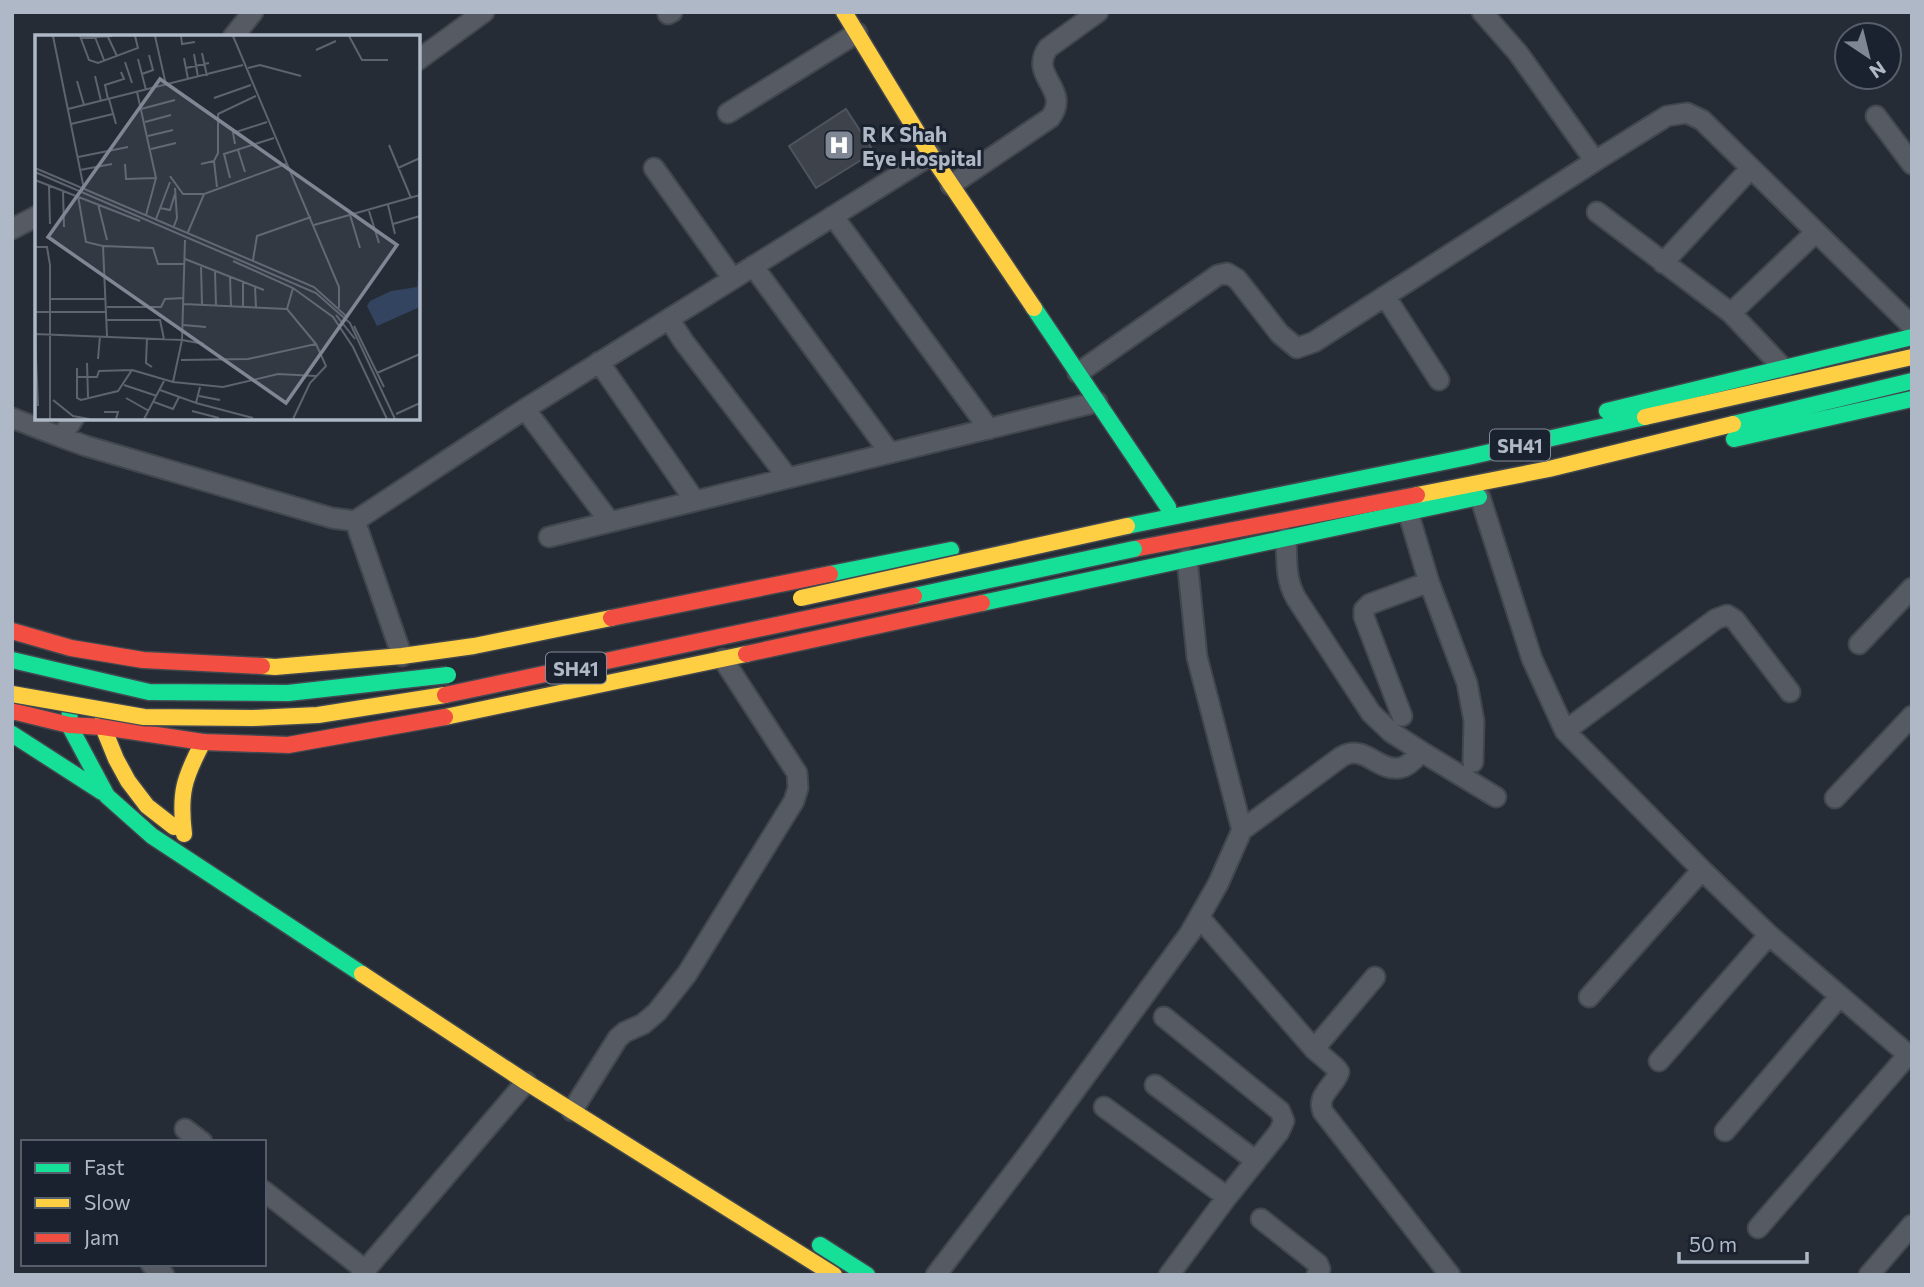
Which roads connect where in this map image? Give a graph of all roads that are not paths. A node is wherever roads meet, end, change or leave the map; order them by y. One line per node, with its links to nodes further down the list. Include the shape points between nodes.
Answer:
1 (253, 12): 7 (street)
2 (484, 12): 8 (street)
3 (844, 12): 6 (street)
4 (1098, 12): 16 (street, via 1042,56 1041,64 1058,101 1050,118)
5 (1482, 12): 12 (street, via 1518,53)
6 (857, 33): 9 (street); 11 (street)
7 (235, 35)
8 (420, 59)
9 (728, 113)
10 (1876, 116): 13 (street)
11 (931, 155): 16 (street); 18 (street)
12 (1595, 161): 15 (street, via 1667,116 1688,113 1702,120); 25 (street)
13 (1912, 164)
14 (654, 168): 24 (street)
15 (1751, 168): 21 (street); 22 (street)
16 (951, 185): 33 (street)
17 (1597, 212): 22 (street)
18 (833, 216): 23 (street); 41 (street)
19 (35, 217): 20 (street)
20 (12, 229)
21 (1816, 232): 26 (street); 28 (street)
22 (1663, 262): 26 (street)
23 (753, 266): 24 (street); 43 (street)
24 (733, 279): 27 (street)
25 (1385, 296): 33 (street, via 1297,348 1280,334 1237,279 1227,273 1218,275); 34 (street)
26 (1731, 313): 32 (street)
27 (669, 319): 31 (street); 44 (street)
28 (1912, 326)
29 (1912, 337): 32 (street)
30 (1912, 357): 56 (street, SH41, bridge, via 1468,457)
31 (598, 362): 38 (street); 46 (street)
32 (1784, 369): 47 (street, via 1460,446)
33 (1078, 373): 37 (street)
34 (1439, 380)
35 (1912, 381): 66 (street, SH41, bridge, via 1549,468 1134,549 481,688 318,715 144,717)
36 (1912, 399): 45 (street)
37 (1097, 402): 41 (street); 47 (street)
38 (525, 409): 49 (street); 50 (street)
39 (12, 418): 42 (street)
40 (73, 420): 42 (street)
41 (989, 429): 43 (street)
42 (61, 437): 49 (street)
43 (890, 453): 44 (street)
44 (788, 478): 46 (street)
45 (1480, 497): 48 (street); 72 (street, via 1532,660)
46 (695, 501): 50 (street)
47 (1168, 507): 61 (street, via 488,643)
48 (1408, 512): 52 (street); 54 (street)
49 (355, 522): 61 (street)
50 (610, 522): 51 (street)
51 (549, 537)
52 (1286, 538): 53 (street); 75 (street, via 1287,575 1296,598 1371,713)
53 (1187, 559): 62 (street); 80 (street, via 1197,657)
54 (1429, 582): 68 (street, via 1364,610); 76 (street, via 1470,694)
55 (1912, 588): 58 (street)
56 (788, 601)
57 (12, 631): 59 (street)
58 (1859, 644)
59 (71, 648): 60 (street); 70 (street)
60 (103, 653): 61 (street, via 143,660 275,667); 71 (street)
61 (402, 656)
62 (723, 659): 74 (street, via 469,713 288,745); 93 (street, via 791,761 797,773 794,801 687,974 657,1012 618,1038)
63 (12, 660): 64 (street, bridge, via 149,692 288,692)
64 (463, 673)
65 (1790, 692): 72 (street, via 1727,615)
66 (12, 694)
67 (12, 711): 70 (street)
68 (1402, 716)
69 (1912, 716): 79 (street)
70 (69, 725): 71 (street); 77 (street)
71 (103, 727): 74 (street); 74 (street, via 138,796 188,836 181,793)
72 (1565, 730): 81 (street)
73 (12, 734): 77 (street)
74 (203, 742)
75 (1422, 752): 78 (street); 80 (street, via 1399,768 1348,753)
76 (1473, 762)
77 (107, 796): 91 (street, via 152,836)
78 (1496, 797)
79 (1835, 799)
80 (1242, 830): 82 (street)
81 (1702, 870): 83 (street); 86 (street)
82 (1199, 917): 88 (street); 108 (street)
83 (1769, 935): 85 (street); 90 (street)
84 (1374, 977): 88 (street)
85 (1840, 996): 89 (street); 96 (street)
86 (1589, 997)
87 (1164, 1017): 98 (street, via 1280,1111 1284,1121 1279,1132)
88 (1314, 1049): 111 (street, via 1339,1072 1321,1099 1323,1112)
89 (1910, 1057): 103 (street)
90 (1658, 1061)
91 (526, 1082): 93 (street); 105 (street)
92 (1155, 1085): 98 (street)
93 (579, 1099): 106 (street)
94 (1104, 1107): 100 (street)
95 (185, 1129): 97 (street)
96 (1725, 1131)
97 (199, 1140)
98 (1256, 1161): 100 (street)
99 (266, 1193): 105 (street)
100 (1227, 1197): 109 (street)
101 (1261, 1219): 110 (street, via 1318,1264)
102 (1912, 1226): 112 (street)
103 (1758, 1228)
104 (810, 1239): 107 (street)
105 (363, 1273)
106 (834, 1275)
107 (867, 1275)
108 (936, 1275)
109 (1169, 1275)
110 (1317, 1275)
111 (1450, 1275)
112 (1869, 1275)

